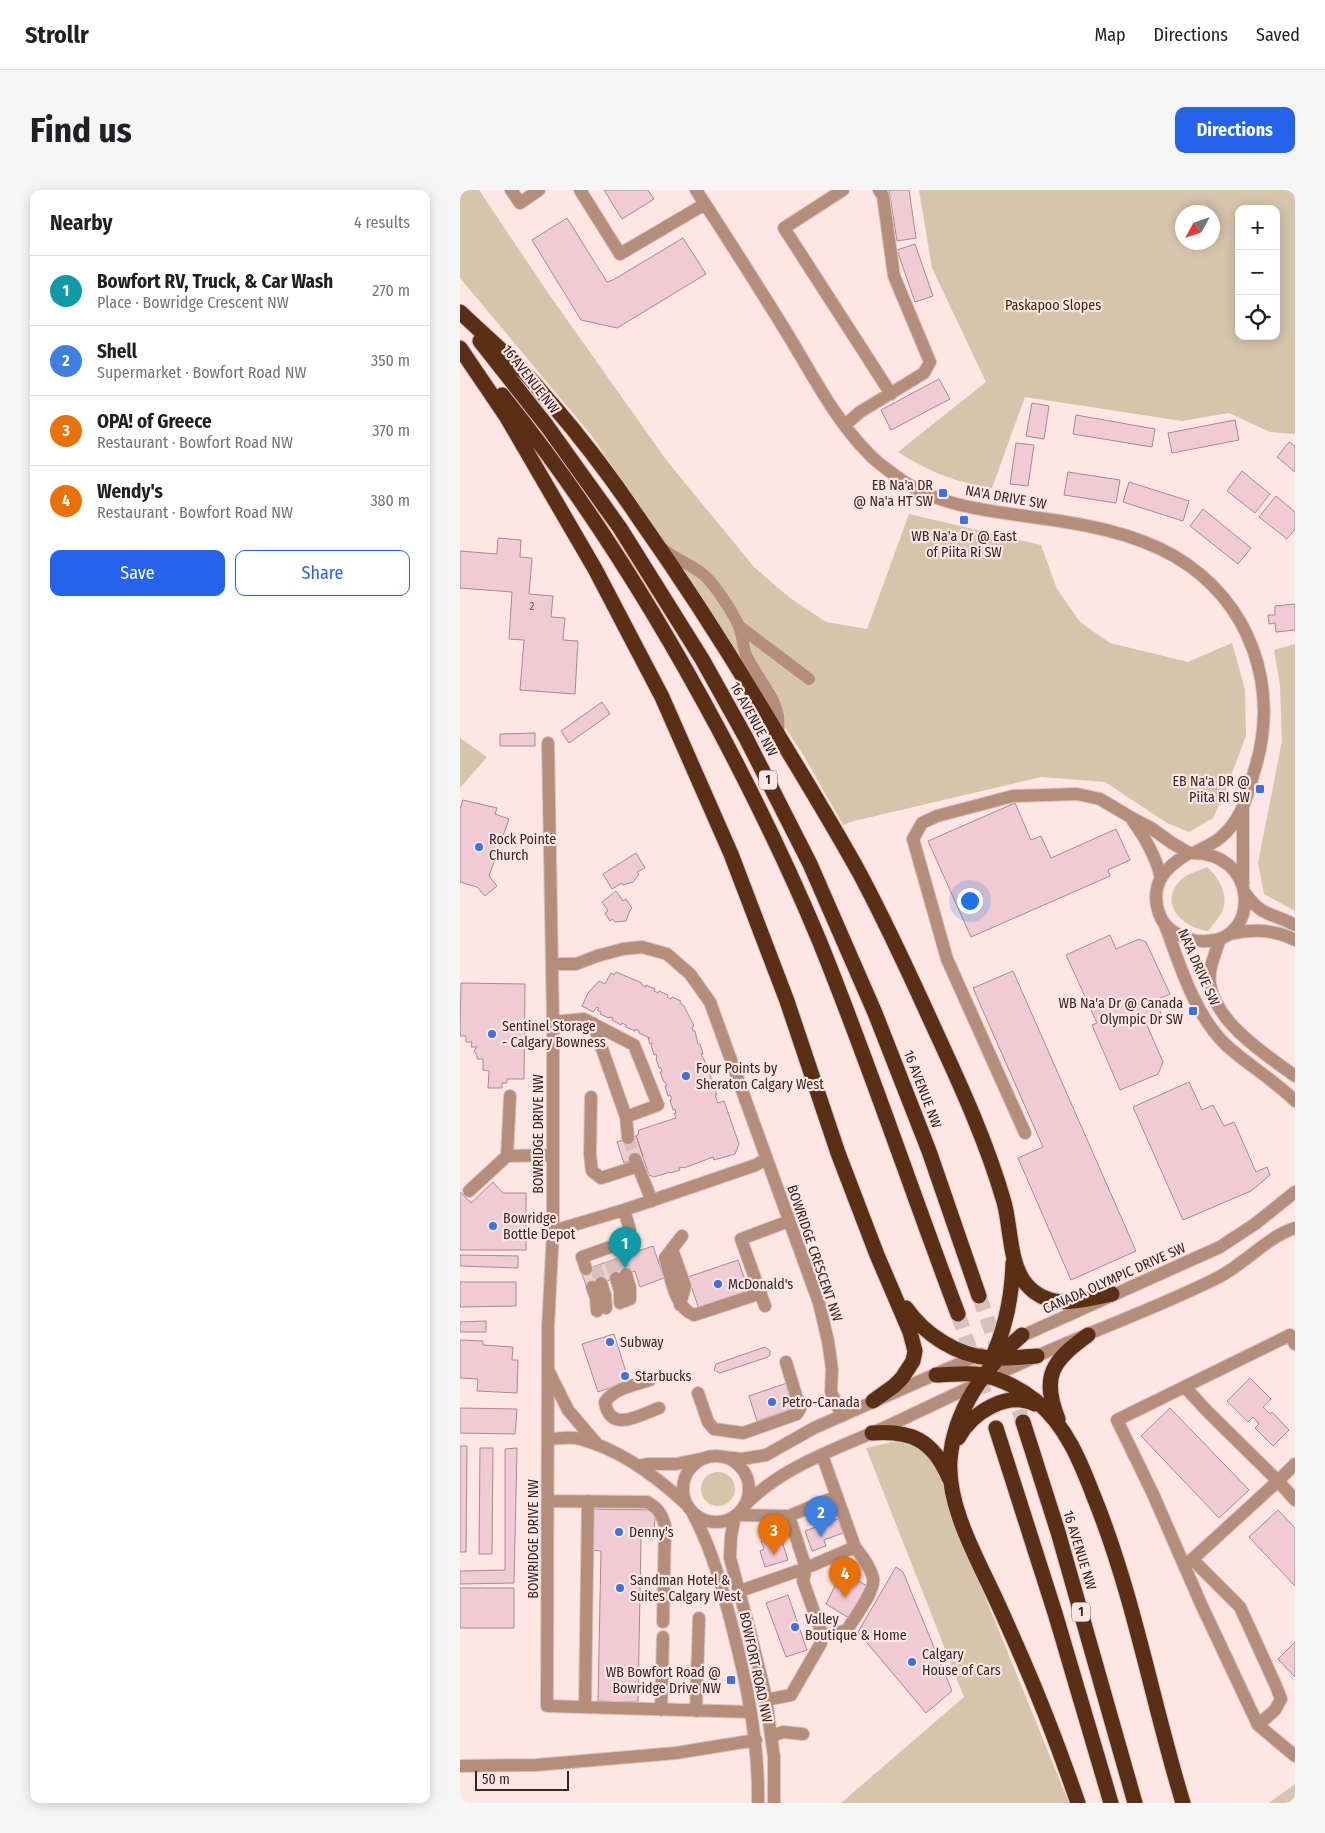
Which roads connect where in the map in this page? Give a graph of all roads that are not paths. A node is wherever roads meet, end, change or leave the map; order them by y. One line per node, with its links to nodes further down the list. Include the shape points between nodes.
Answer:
1 (510, 190): 2 (street, via 520,203)
2 (540, 190)
3 (580, 190): 7 (street, via 620,254)
4 (696, 190): 7 (street, NA'A DRIVE SW)
5 (843, 190): 11 (street, via 784,228)
6 (880, 190): 11 (street, via 894,276 930,362 924,373)
7 (705, 204): 12 (street, NA'A DRIVE SW)
8 (460, 314): 13 (highway, via 525,373 570,425); 54 (highway, 16 AVENUE NW / 1, via 547,426 620,528 702,659 746,738 810,864 875,1013 929,1151)
9 (460, 343): 57 (highway, 1, via 529,429 617,557 680,659 756,801 831,971)
10 (460, 348): 50 (highway, via 506,416 595,569 683,741 755,916 838,1153)
11 (891, 394): 12 (street)
12 (845, 425): 18 (street, NA'A DRIVE SW, via 869,455 900,479 933,497 979,510 1044,518 1144,541 1175,556 1224,597 1252,646 1264,694 1265,726 1260,756)
13 (658, 544): 14 (street, via 706,576); 16 (highway)
14 (740, 627): 15 (street); 16 (street, via 744,650 774,704)
15 (809, 679)
16 (778, 735): 48 (highway, via 860,875 955,1072 992,1164)
17 (548, 742): 27 (street, BOWRIDGE DRIVE NW)
18 (1243, 808): 20 (street, NA'A DRIVE SW, via 1219,839); 22 (street, NA'A DRIVE SW)
19 (1132, 818): 20 (street); 21 (street, via 1157,861); 35 (street, via 1089,796 1013,796 937,816 922,823 913,839 947,958)
20 (1192, 853): 21 (street, via 1174,863); 22 (street, via 1210,855 1226,863 1239,876)
21 (1161, 878): 24 (street, via 1157,903)
22 (1244, 888): 23 (street, via 1254,905 1264,913); 25 (street, via 1245,906 1240,921)
23 (1295, 924)
24 (1165, 925): 25 (street, via 1192,940 1211,941); 33 (street, NA'A DRIVE SW, via 1198,1006 1218,1036)
25 (1225, 936): 26 (street, via 1245,930 1261,930); 30 (street, NA'A DRIVE SW, via 1211,965 1210,984 1216,1004 1241,1035)
26 (1295, 940)
27 (552, 964): 28 (street, BOWRIDGE DRIVE NW); 39 (street, BOWRIDGE CRESCENT NW, via 576,964 623,949 642,947 667,954 690,974 710,1002)
28 (553, 1022): 29 (street, via 584,1019); 37 (street, BOWRIDGE DRIVE NW)
29 (592, 1023): 34 (street); 34 (street, via 634,1045 658,1105)
30 (1295, 1076)
31 (510, 1096): 38 (street)
32 (591, 1097): 42 (street, via 592,1171 600,1178 636,1163)
33 (1295, 1101)
34 (626, 1117): 36 (street)
35 (1025, 1132)
36 (628, 1138)
37 (553, 1155): 38 (street); 46 (street, BOWRIDGE DRIVE NW)
38 (507, 1156): 40 (street)
39 (766, 1159): 42 (street); 44 (street, BOWRIDGE CRESCENT NW)
40 (469, 1191)
41 (1295, 1192): 53 (street, CANADA OLYMPIC DRIVE SW, via 1220,1247)
42 (652, 1201): 43 (street)
43 (624, 1210): 46 (street); 49 (street, via 630,1230)
44 (789, 1221): 52 (street, via 741,1239); 74 (street, BOWRIDGE CRESCENT NW, via 818,1303 828,1341 831,1392)
45 (1295, 1228): 59 (street, via 1275,1238 1220,1277)
46 (554, 1231): 65 (street, BOWRIDGE DRIVE NW)
47 (682, 1236): 52 (street, via 665,1258 680,1305 686,1312 694,1315)
48 (1014, 1252): 53 (highway, via 1017,1269 1026,1285 1049,1300 1067,1303); 61 (highway, via 1012,1289)
49 (603, 1257)
50 (886, 1275): 62 (highway, via 919,1324 934,1336); 71 (highway, via 906,1320 915,1351 913,1361 902,1378)
51 (609, 1281): 55 (street); 55 (street, via 596,1298); 55 (street, via 630,1288 630,1299)
52 (761, 1293): 56 (street)
53 (1112, 1294): 58 (street, CANADA OLYMPIC DRIVE SW)
54 (979, 1296)
55 (612, 1306)
56 (765, 1306)
57 (958, 1314)
58 (1022, 1335): 61 (highway)
59 (1088, 1335): 63 (street); 77 (highway, via 1060,1360 1050,1379 1050,1394)
60 (1295, 1344): 69 (street, via 1290,1335)
61 (995, 1354): 62 (highway); 63 (highway); 68 (highway)
62 (976, 1356): 66 (street)
63 (1037, 1356): 68 (street)
64 (786, 1362): 70 (street, via 800,1408 797,1414 788,1418 743,1433 714,1429 708,1422)
65 (548, 1370): 79 (street, BOWRIDGE DRIVE NW); 80 (street, via 568,1410)
66 (936, 1375): 68 (highway); 71 (street)
67 (650, 1380): 72 (street, via 609,1396 605,1402 606,1410 610,1417 626,1420)
68 (980, 1380): 73 (highway, via 1027,1395); 78 (street); 81 (highway, via 957,1427)
69 (1185, 1387): 87 (street); 97 (street, via 1117,1420)
70 (698, 1393)
71 (873, 1401): 74 (street)
72 (659, 1408)
73 (1046, 1410): 77 (highway); 81 (highway, via 1023,1400 992,1406 973,1419)
74 (842, 1416): 83 (street, via 766,1455)
75 (1023, 1422): 106 (highway, 16 AVENUE NW / 1)
76 (996, 1428): 119 (highway, 1)
77 (1062, 1429): 122 (highway, via 1090,1487 1117,1559 1143,1647 1167,1751)
78 (872, 1433): 82 (street); 88 (highway, via 898,1433 923,1441 942,1464)
79 (548, 1439): 80 (street, BOWFORT ROAD NW, via 578,1438); 91 (street, BOWRIDGE DRIVE NW)
80 (599, 1446): 86 (street, BOWFORT ROAD NW)
81 (951, 1451): 88 (highway)
82 (822, 1455): 89 (street); 94 (street, via 768,1484)
83 (723, 1457): 84 (street); 94 (street, via 736,1464 746,1476 748,1492)
84 (703, 1458): 86 (street, via 676,1464); 93 (street, via 688,1470 684,1479 684,1498)
85 (1295, 1464): 87 (street)
86 (638, 1466): 93 (street, BOWFORT ROAD NW)
87 (1278, 1481): 90 (street); 97 (street)
88 (952, 1486): 118 (highway, via 968,1541 1040,1700)
89 (837, 1496): 95 (street); 96 (street)
90 (1295, 1500)
91 (548, 1501): 92 (street); 105 (street, BOWRIDGE DRIVE NW, via 547,1706)
92 (588, 1501): 101 (street, via 647,1502 657,1507 665,1526); 105 (street)
93 (690, 1510): 94 (street, via 706,1521 714,1522 729,1520); 109 (street, BOWFORT ROAD NW, via 709,1548 726,1604)
94 (739, 1512): 95 (street); 99 (street, BOWFORT ROAD NW, via 730,1558)
95 (789, 1516): 98 (street)
96 (855, 1547): 98 (street); 102 (street, via 865,1560 873,1586 847,1630)
97 (1189, 1562): 110 (street, via 1201,1604); 110 (street, via 1240,1607 1276,1686 1280,1699 1275,1710)
98 (806, 1568): 99 (street); 102 (street, via 803,1581)
99 (740, 1591): 104 (street, BOWFORT ROAD NW)
100 (699, 1618): 108 (street)
101 (663, 1622)
102 (822, 1634): 104 (street, via 821,1643 791,1695)
103 (663, 1636): 107 (street)
104 (766, 1700): 112 (street, BOWFORT ROAD NW)
105 (585, 1707): 107 (street)
106 (1109, 1708): 120 (highway, 16 AVENUE NW / 1); 121 (highway)
107 (661, 1710): 108 (street)
108 (696, 1711): 109 (street)
109 (751, 1712): 113 (street, BOWFORT ROAD NW)
110 (1258, 1725): 114 (street)
111 (803, 1734): 112 (street, via 783,1732)
112 (772, 1736): 117 (street, BOWFORT ROAD NW)
113 (756, 1740): 115 (street, via 676,1753 536,1765); 116 (street, BOWFORT ROAD NW)
114 (1295, 1756)
115 (460, 1766)
116 (758, 1803)
117 (774, 1803)
118 (1078, 1803)
119 (1111, 1803)
120 (1135, 1803)
121 (1144, 1803)
122 (1184, 1803)

